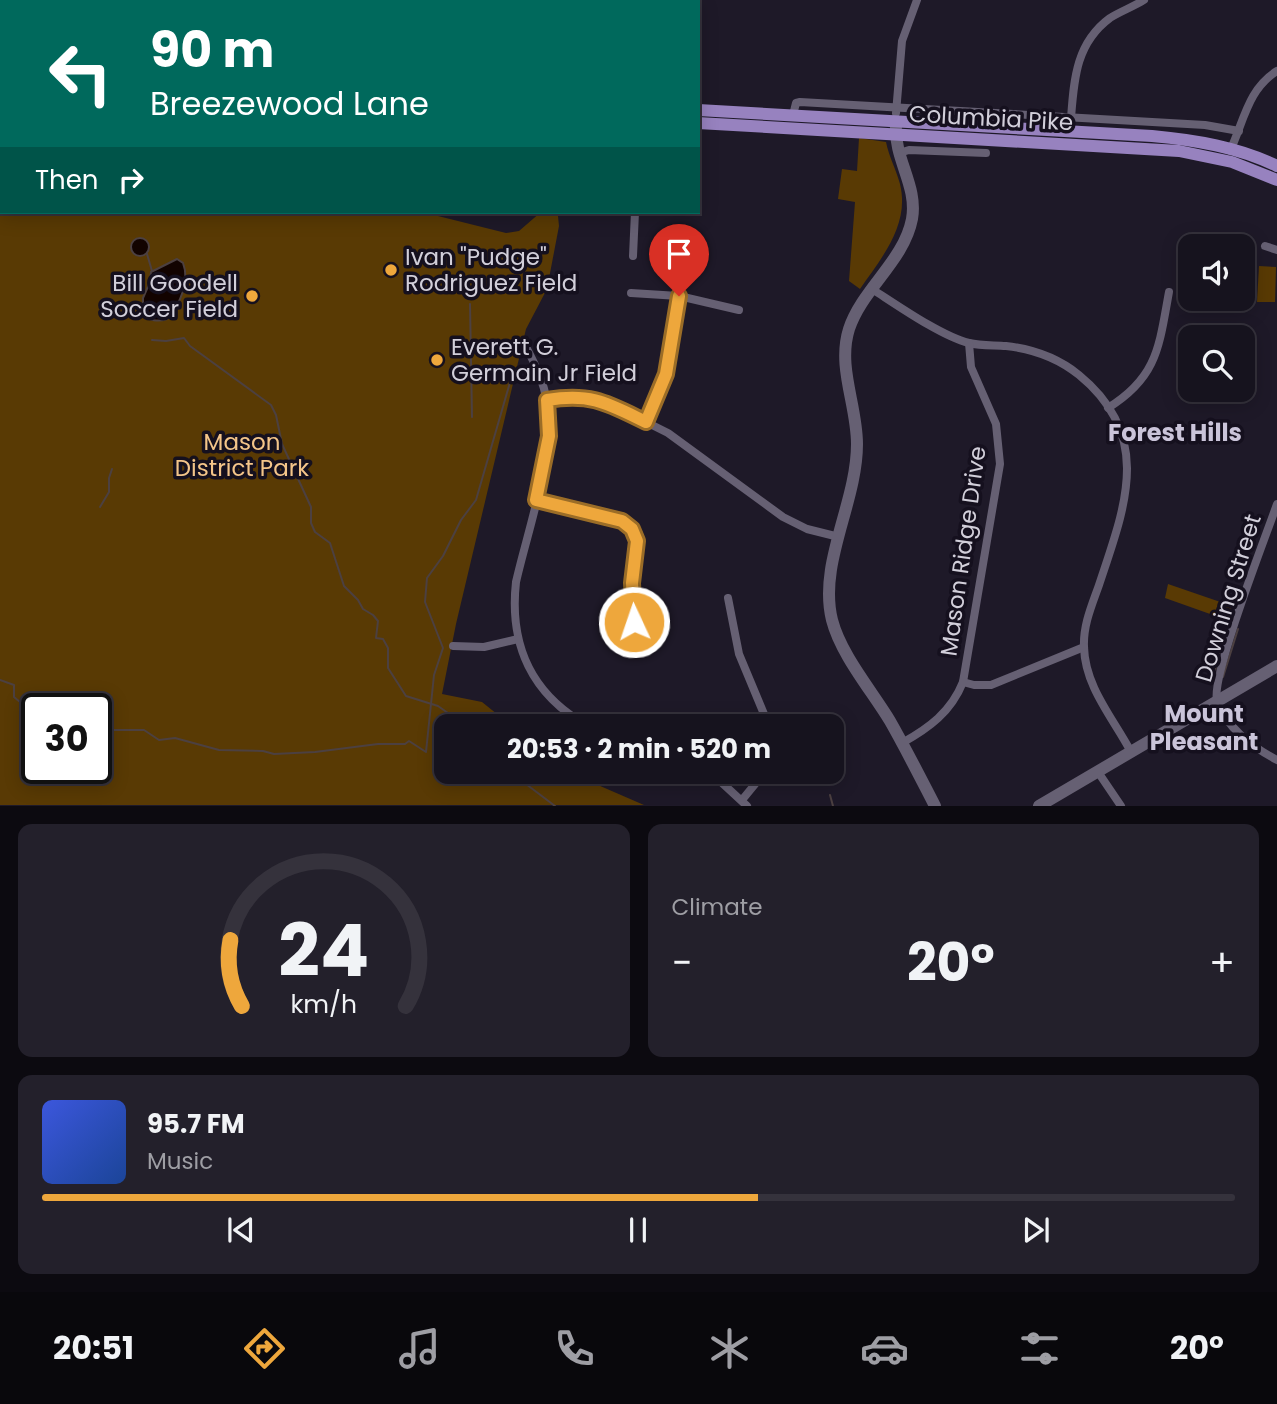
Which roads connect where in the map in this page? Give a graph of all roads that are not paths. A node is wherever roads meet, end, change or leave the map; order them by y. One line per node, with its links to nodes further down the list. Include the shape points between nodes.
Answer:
1 (917, 0): 4 (street, via 902,41)
2 (1144, 0): 7 (street, via 1110,18 1086,44 1074,76)
3 (1277, 71): 10 (street, via 1254,92)
4 (897, 108): 6 (street, via 800,102); 7 (street); 9 (street)
5 (700, 110): 6 (main road, Columbia Pike)
6 (793, 115): 9 (main road, Columbia Pike)
7 (1071, 118): 10 (street)
8 (700, 123): 9 (main road, Columbia Pike)
9 (896, 127): 11 (street); 13 (main road, Columbia Pike, via 1152,136)
10 (1239, 131): 13 (street)
11 (899, 153): 12 (street); 20 (street, via 911,191 912,215 902,246)
12 (986, 153)
13 (1228, 155): 14 (main road, Columbia Pike); 15 (main road, Columbia Pike)
14 (1277, 166)
15 (1277, 180)
16 (635, 214): 19 (street)
17 (1265, 246): 18 (street)
18 (1277, 250)
19 (633, 256)
20 (872, 289): 26 (street); 32 (street, via 853,320 846,344 845,369 857,448 853,486)
21 (1169, 292): 28 (street, via 1153,363 1140,384)
22 (631, 293): 23 (street)
23 (679, 296): 24 (street); 29 (street, via 666,374)
24 (739, 310)
25 (524, 343): 27 (street)
26 (969, 343): 28 (street, via 1018,347 1045,355 1081,376); 41 (street, Mason Ridge Drive, via 971,367 996,424 1000,464)
27 (547, 400): 29 (street, via 596,399); 30 (street, via 549,436)
28 (1108, 408): 39 (street, via 1126,453 1126,497 1086,624)
29 (646, 422): 32 (street, via 683,443 783,517)
30 (536, 500): 36 (street, via 516,582); 37 (street, via 622,521 632,529 637,541 632,583)
31 (1277, 504): 33 (street, Downing Street)
32 (839, 537): 45 (street, via 829,587 833,624)
33 (1266, 537): 34 (street); 42 (street, Downing Street, via 1224,658)
34 (1277, 540)
35 (727, 598): 44 (street, via 739,654)
36 (518, 639): 38 (street, via 484,647); 43 (street, via 528,667 545,692)
37 (636, 639)
38 (453, 646)
39 (1084, 647): 41 (street, via 991,685); 46 (street, via 1091,683)
40 (1277, 666): 42 (street)
41 (963, 682): 45 (street, Mason Ridge Drive, via 942,715)
42 (1218, 702): 46 (street); 47 (street, Downing Street, via 1241,735)
43 (569, 714)
44 (764, 714)
45 (902, 743): 52 (street)
46 (1131, 752): 48 (street)
47 (1277, 761)
48 (1098, 772): 53 (street); 54 (street)
49 (723, 784): 51 (street)
50 (757, 784): 51 (street)
51 (745, 803)
52 (935, 806)
53 (1040, 806)
54 (1122, 806)

